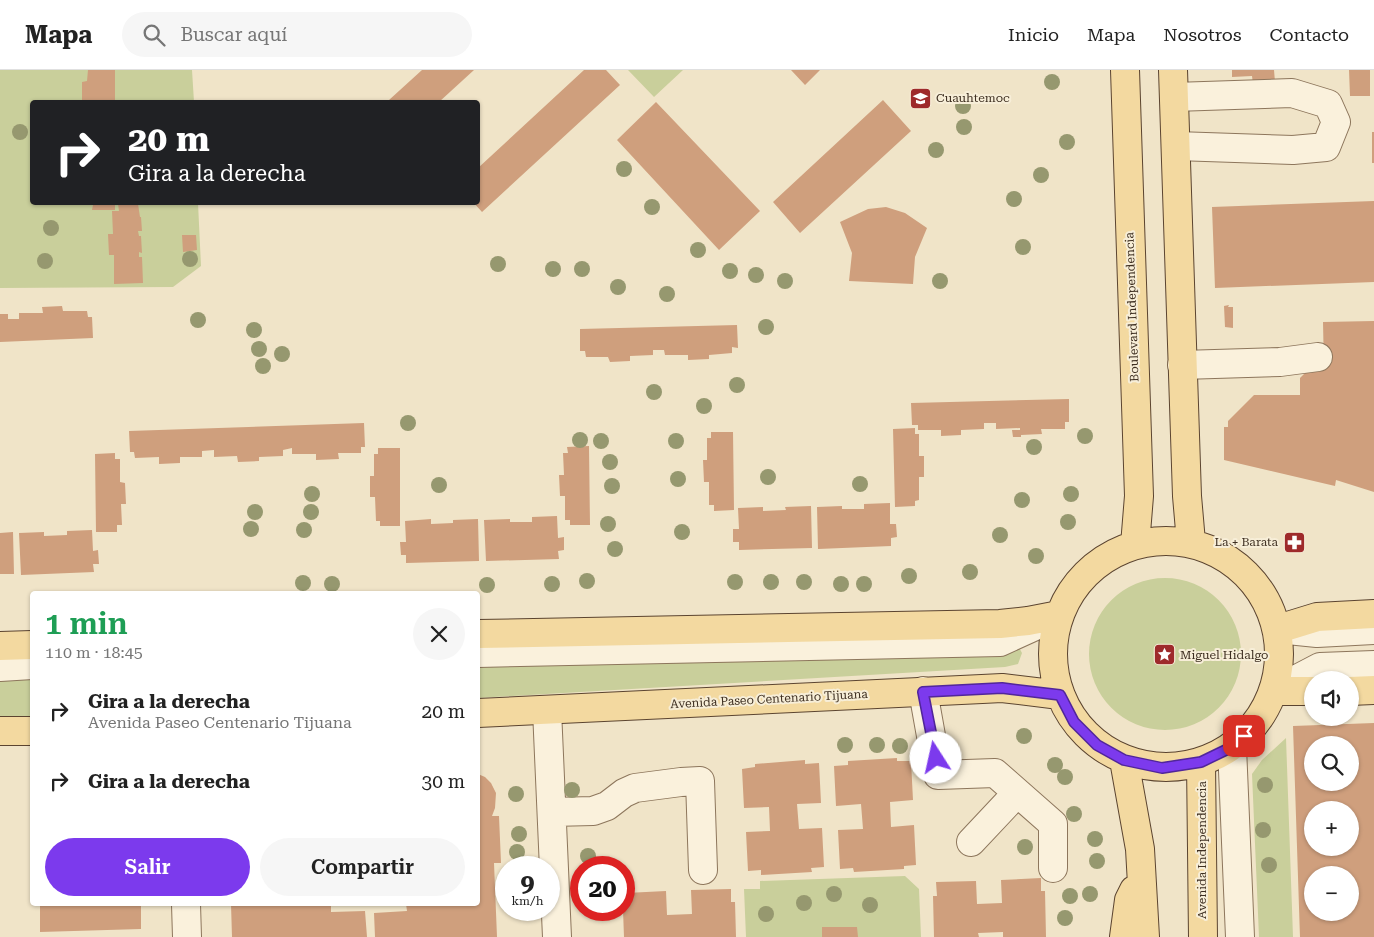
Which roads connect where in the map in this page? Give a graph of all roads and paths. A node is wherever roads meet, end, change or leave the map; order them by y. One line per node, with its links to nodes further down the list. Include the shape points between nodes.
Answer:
1 (1125, 70): 8 (main road, Boulevard Independencia, via 1139,496)
2 (1173, 70): 3 (main road)
3 (1174, 97): 4 (main road); 4 (street, via 1292,93 1328,104 1336,122 1326,146 1293,150)
4 (1176, 146): 6 (main road)
5 (1318, 357): 6 (street, via 1280,362)
6 (1182, 365): 7 (main road)
7 (1190, 542): 8 (main road, via 1162,540); 11 (main road, via 1221,554 1247,573 1267,599)
8 (1135, 544): 10 (main road, via 1110,555 1089,571 1071,591)
9 (1374, 614): 11 (main road, via 1317,617)
10 (1059, 615): 13 (main road, via 981,625); 16 (street, via 1000,642); 25 (main road, via 1052,655)
11 (1278, 629): 12 (street, via 1317,633); 21 (main road, via 1281,653)
12 (1374, 630)
13 (480, 634)
14 (30, 645): 15 (main road)
15 (0, 646)
16 (480, 653)
17 (30, 665): 19 (street)
18 (1374, 665): 21 (street, via 1320,666)
19 (0, 667)
20 (1374, 690): 23 (main road)
21 (1274, 691): 22 (main road); 33 (main road, via 1255,725)
22 (1304, 691)
23 (1359, 691)
24 (923, 692): 25 (main road, Avenida Paseo Centenario Tijuana, via 1002,688); 27 (main road, Avenida Paseo Centenario Tijuana); 36 (street, via 938,775 995,773)
25 (1060, 695): 26 (street, via 1002,677); 34 (main road, via 1074,722 1097,745)
26 (480, 702)
27 (547, 710): 28 (main road, Avenida Paseo Centenario Tijuana); 37 (street)
28 (480, 713)
29 (0, 718): 30 (street)
30 (30, 718)
31 (0, 731): 32 (main road)
32 (30, 731)
33 (1232, 747): 35 (main road); 48 (street)
34 (1124, 760): 35 (main road, via 1162,768); 41 (main road)
35 (1201, 762): 47 (main road, Avenida Independencia)
36 (1017, 793): 38 (street); 39 (street, via 1054,824)
37 (552, 812): 40 (street, via 593,811 635,788 700,781); 44 (street)
38 (971, 842)
39 (1053, 868)
40 (703, 870)
41 (1142, 873): 45 (main road, via 1129,900); 46 (main road)
42 (186, 906): 43 (street)
43 (187, 937)
44 (557, 937)
45 (1124, 937)
46 (1145, 937)
47 (1202, 937)
48 (1240, 937)

